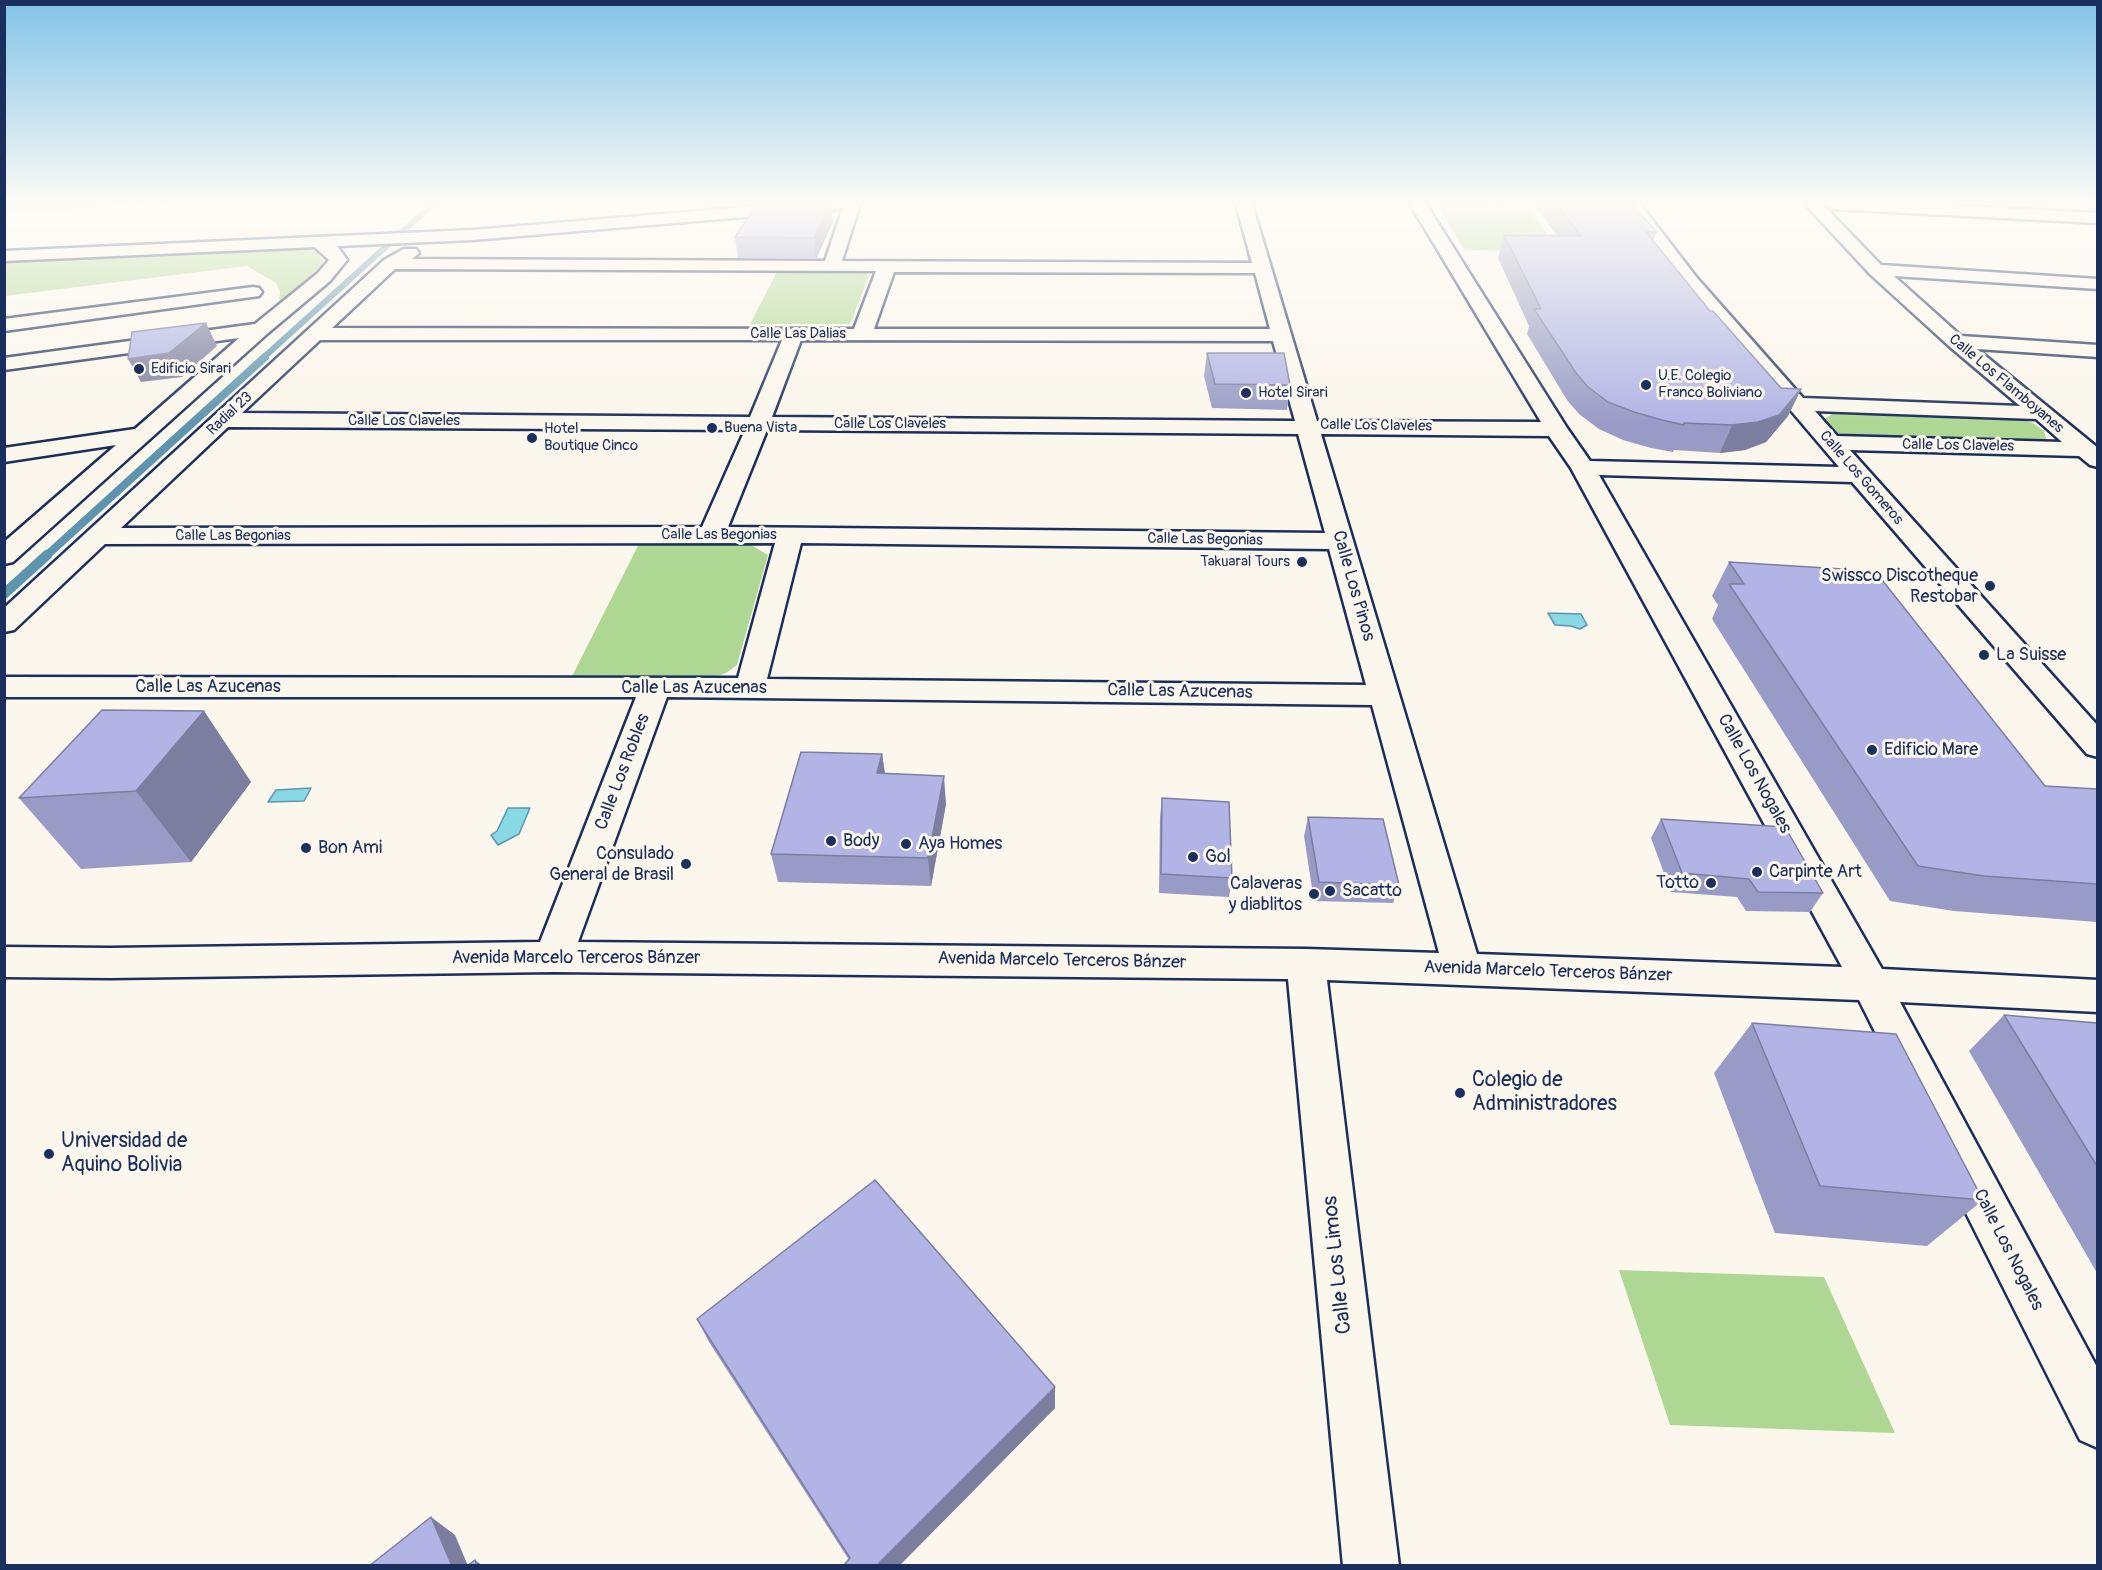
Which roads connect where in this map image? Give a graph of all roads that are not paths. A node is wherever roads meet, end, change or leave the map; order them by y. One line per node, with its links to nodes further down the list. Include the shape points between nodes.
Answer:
1 (325, 277): 12 (main road)
2 (376, 277): 13 (main road, Radial 23)
3 (883, 277): 15 (main road)
4 (1265, 277): 16 (main road, Calle Los Pinos)
5 (1463, 277): 25 (main road, Calle Los Nogales)
6 (1687, 277): 20 (main road, Calle Los Gomeros)
7 (1884, 277): 17 (main road, Calle Los Flamboyanes)
8 (1991, 277): 9 (main road)
9 (2097, 284)
10 (253, 292): 11 (main road)
11 (4, 325)
12 (261, 329): 19 (main road); 27 (main road)
13 (315, 334): 14 (main road, Calle Las Dalias); 22 (main road, Radial 23)
14 (794, 334): 15 (main road, Calle Las Dalias); 23 (main road)
15 (862, 334): 16 (main road, Calle Las Dalias)
16 (1281, 335): 24 (main road, Calle Los Pinos)
17 (1956, 342): 18 (main road); 21 (main road, Calle Los Flamboyanes)
18 (2097, 351)
19 (4, 364)
20 (1797, 404): 21 (main road, Calle Los Claveles); 28 (main road, Calle Los Gomeros)
21 (2039, 413): 26 (main road, Calle Los Flamboyanes)
22 (224, 420): 23 (main road, Calle Los Claveles); 35 (main road, Radial 23)
23 (759, 423): 24 (main road, Calle Los Claveles); 33 (main road)
24 (1307, 425): 25 (main road, Calle Los Claveles); 36 (main road, Calle Los Pinos)
25 (1556, 429): 31 (main road, Calle Los Nogales)
26 (2061, 430): 29 (main road, Calle Los Claveles)
27 (144, 434): 30 (main road); 37 (main road)
28 (1831, 443): 29 (main road, Calle Los Claveles); 32 (main road, Calle Los Gomeros)
29 (2093, 447)
30 (4, 455)
31 (1583, 468): 32 (main road); 48 (main road, Calle Los Nogales)
32 (1859, 475): 43 (main road, Calle Los Gomeros)
33 (712, 535): 34 (main road, Calle Las Begonias); 35 (main road, Calle Las Begonias)
34 (790, 535): 36 (main road, Calle Las Begonias); 41 (main road)
35 (98, 536): 38 (main road, Radial 23)
36 (1340, 541): 42 (main road, Calle Los Pinos)
37 (4, 556)
38 (4, 624)
39 (4, 687): 40 (main road, Calle Las Azucenas)
40 (655, 688): 41 (main road, Calle Las Azucenas); 44 (main road, Calle Los Robles)
41 (750, 688): 42 (main road, Calle Las Azucenas)
42 (1384, 695): 47 (main road, Calle Los Pinos)
43 (2097, 746)
44 (553, 957): 45 (main road, Avenida Marcelo Terceros Bánzer, via 110,963); 46 (main road, Avenida Marcelo Terceros Bánzer)
45 (12, 960)
46 (1306, 964): 47 (main road, Avenida Marcelo Terceros Bánzer); 51 (main road, Calle Los Limos)
47 (1462, 968): 48 (main road, Avenida Marcelo Terceros Bánzer)
48 (1871, 984): 49 (main road, Avenida Marcelo Terceros Bánzer); 50 (main road, Calle Los Nogales)
49 (2097, 996)
50 (2097, 1422)
51 (1371, 1566)

